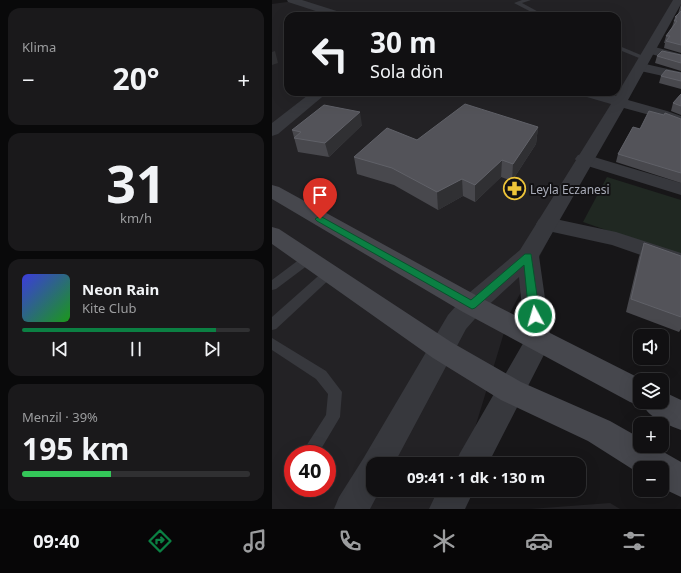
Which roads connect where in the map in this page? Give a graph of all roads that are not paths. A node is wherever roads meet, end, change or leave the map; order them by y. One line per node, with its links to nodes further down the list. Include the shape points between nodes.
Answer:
1 (292, 0): 4 (street)
2 (528, 0): 5 (lane, via 517,3)
3 (678, 0): 8 (street)
4 (330, 12)
5 (535, 12)
6 (621, 49): 8 (lane)
7 (681, 58): 8 (street)
8 (646, 59): 9 (street); 12 (street)
9 (681, 76)
10 (316, 96): 14 (street)
11 (599, 96): 12 (street)
12 (619, 102): 13 (street); 15 (street)
13 (681, 122)
14 (272, 131)
15 (584, 159): 16 (street); 18 (street)
16 (681, 189)
17 (272, 191): 25 (main road)
18 (546, 224): 20 (street); 22 (street, via 616,239)
19 (272, 234): 21 (main road)
20 (528, 256): 25 (street); 27 (street)
21 (308, 259): 23 (main road); 24 (lane)
22 (681, 261)
23 (329, 273): 26 (lane); 29 (main road)
24 (272, 286)
25 (472, 305): 27 (main road); 29 (street, via 457,322)
26 (272, 325)
27 (538, 340): 30 (main road); 31 (street)
28 (272, 343): 34 (lane, via 321,375 335,392 333,417)
29 (442, 350): 31 (main road); 35 (street)
30 (633, 389)
31 (511, 391): 36 (street); 37 (main road, via 599,431)
32 (668, 409): 33 (main road)
33 (681, 416)
34 (315, 445)
35 (381, 457)
36 (475, 457)
37 (648, 461)
38 (669, 474): 39 (main road)
39 (681, 481)
40 (366, 483): 42 (street)
41 (453, 497): 43 (street)
42 (351, 509)
43 (446, 509)

